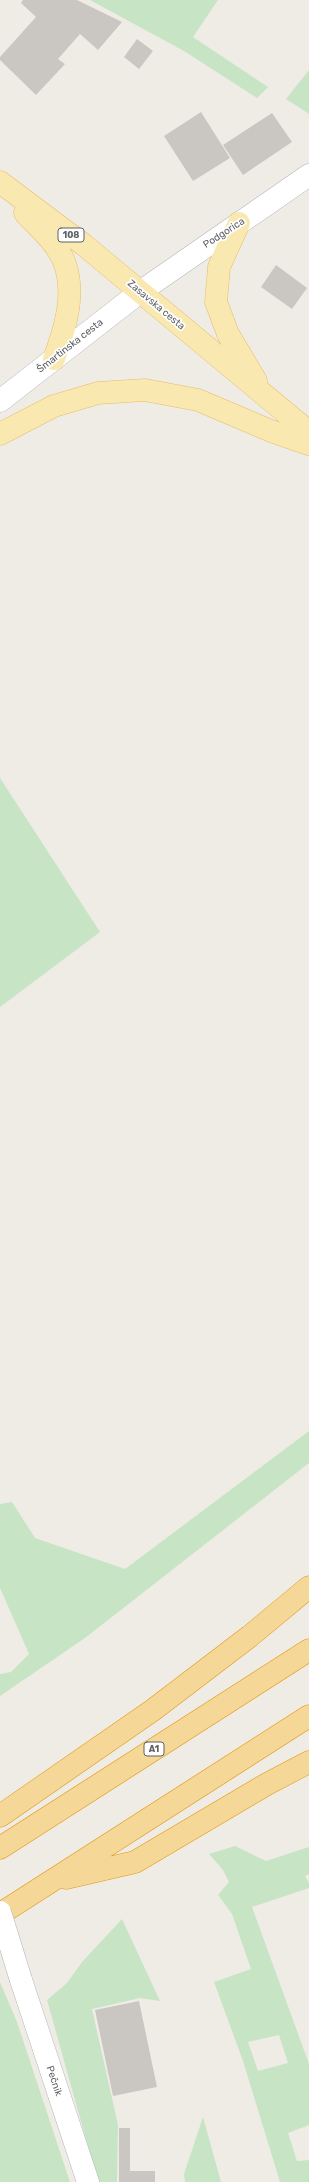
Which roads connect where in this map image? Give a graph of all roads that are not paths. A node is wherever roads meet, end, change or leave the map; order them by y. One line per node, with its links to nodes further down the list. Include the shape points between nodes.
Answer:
1 (309, 175): 3 (main road, Podgorica)
2 (0, 184): 4 (main road, Zasavska cesta / 108, via 84,245); 5 (main road, via 56,247 68,269 69,295 65,328)
3 (239, 223): 4 (main road, Podgorica); 6 (main road, via 219,267 216,302 228,334)
4 (140, 292): 5 (main road, Šmartinska cesta); 6 (main road, Zasavska cesta / 108)
5 (54, 359): 7 (main road, Šmartinska cesta)
6 (264, 395): 8 (main road, Zasavska cesta / 108)
7 (0, 401)
8 (309, 432)
9 (0, 434): 10 (main road, via 54,406 98,393 145,390 198,400)
10 (309, 444)
11 (309, 1587): 15 (highway, via 153,1710)
12 (309, 1650): 16 (highway, A1)
13 (309, 1716): 17 (highway)
14 (309, 1762): 17 (highway, via 134,1862)
15 (0, 1816)
16 (0, 1848)
17 (49, 1882): 18 (highway)
18 (0, 1913): 19 (main road, Pečnik, bridge)
19 (88, 2182)

